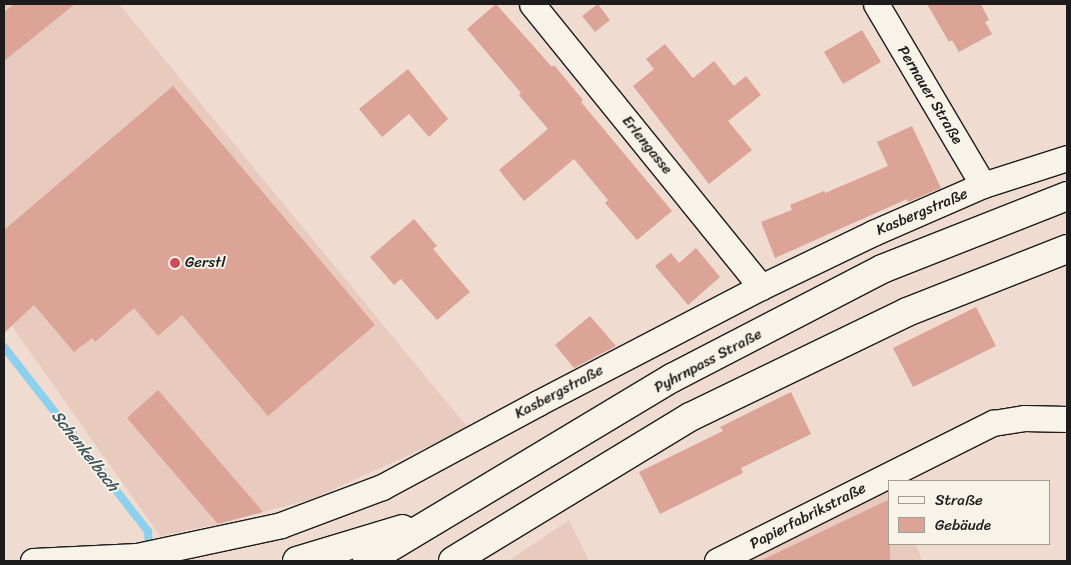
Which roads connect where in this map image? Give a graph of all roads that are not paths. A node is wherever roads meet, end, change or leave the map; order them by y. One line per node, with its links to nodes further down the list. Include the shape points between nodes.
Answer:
1 (532, 4): 7 (street, Erlengasse)
2 (876, 4): 4 (street, Pernauer Straße)
3 (1067, 158): 4 (street, Kasbergstraße)
4 (984, 185): 7 (street, Kasbergstraße, via 873,233)
5 (1067, 196): 9 (main road, Pyhrnpass Straße, via 882,269 672,378)
6 (1067, 249): 10 (main road, via 908,312 690,417)
7 (761, 287): 11 (street, Kasbergstraße, via 382,487 281,526 137,556)
8 (1067, 419): 15 (street, Papierfabrikstraße, via 1024,418 992,423)
9 (448, 514): 12 (main road); 13 (main road, Pyhrnpass Straße)
10 (471, 554): 14 (main road)
11 (33, 561)
12 (297, 561)
13 (367, 561)
14 (453, 561)
15 (717, 561)

